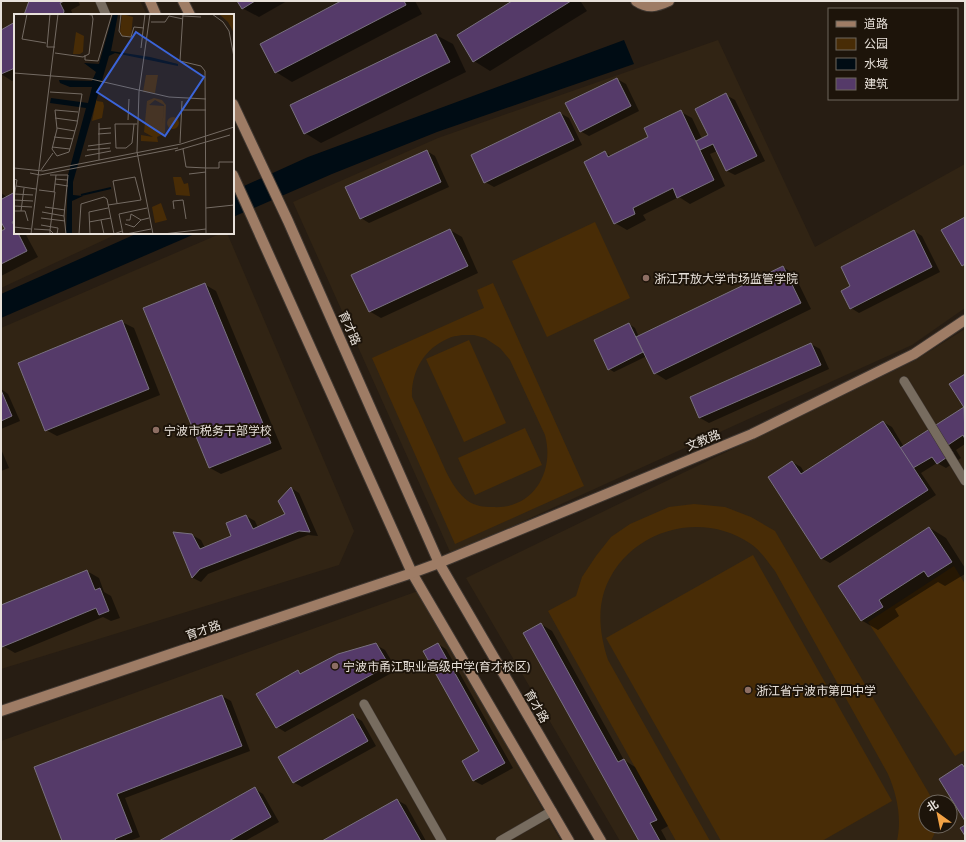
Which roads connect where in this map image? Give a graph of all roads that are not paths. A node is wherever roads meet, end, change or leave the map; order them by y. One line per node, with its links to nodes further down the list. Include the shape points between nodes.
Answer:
1 (100, 1): 6 (lane)
2 (150, 1): 7 (main road)
3 (183, 1): 8 (main road)
4 (636, 1): 5 (main road, via 644,6 659,6)
5 (669, 1)
6 (106, 14)
7 (156, 14)
8 (190, 14)
9 (234, 106): 14 (main road, 育才路, via 288,221)
10 (234, 177): 15 (main road)
11 (965, 320): 14 (main road, 文教路, via 914,354 752,434)
12 (904, 381): 13 (lane)
13 (965, 479)
14 (439, 563): 15 (main road, 育才路); 22 (main road, 育才路)
15 (412, 573): 17 (main road, 育才路); 18 (main road)
16 (364, 704): 19 (lane)
17 (1, 711)
18 (552, 811): 20 (lane); 21 (main road)
19 (442, 841)
20 (500, 841)
21 (569, 841)
22 (601, 841)

